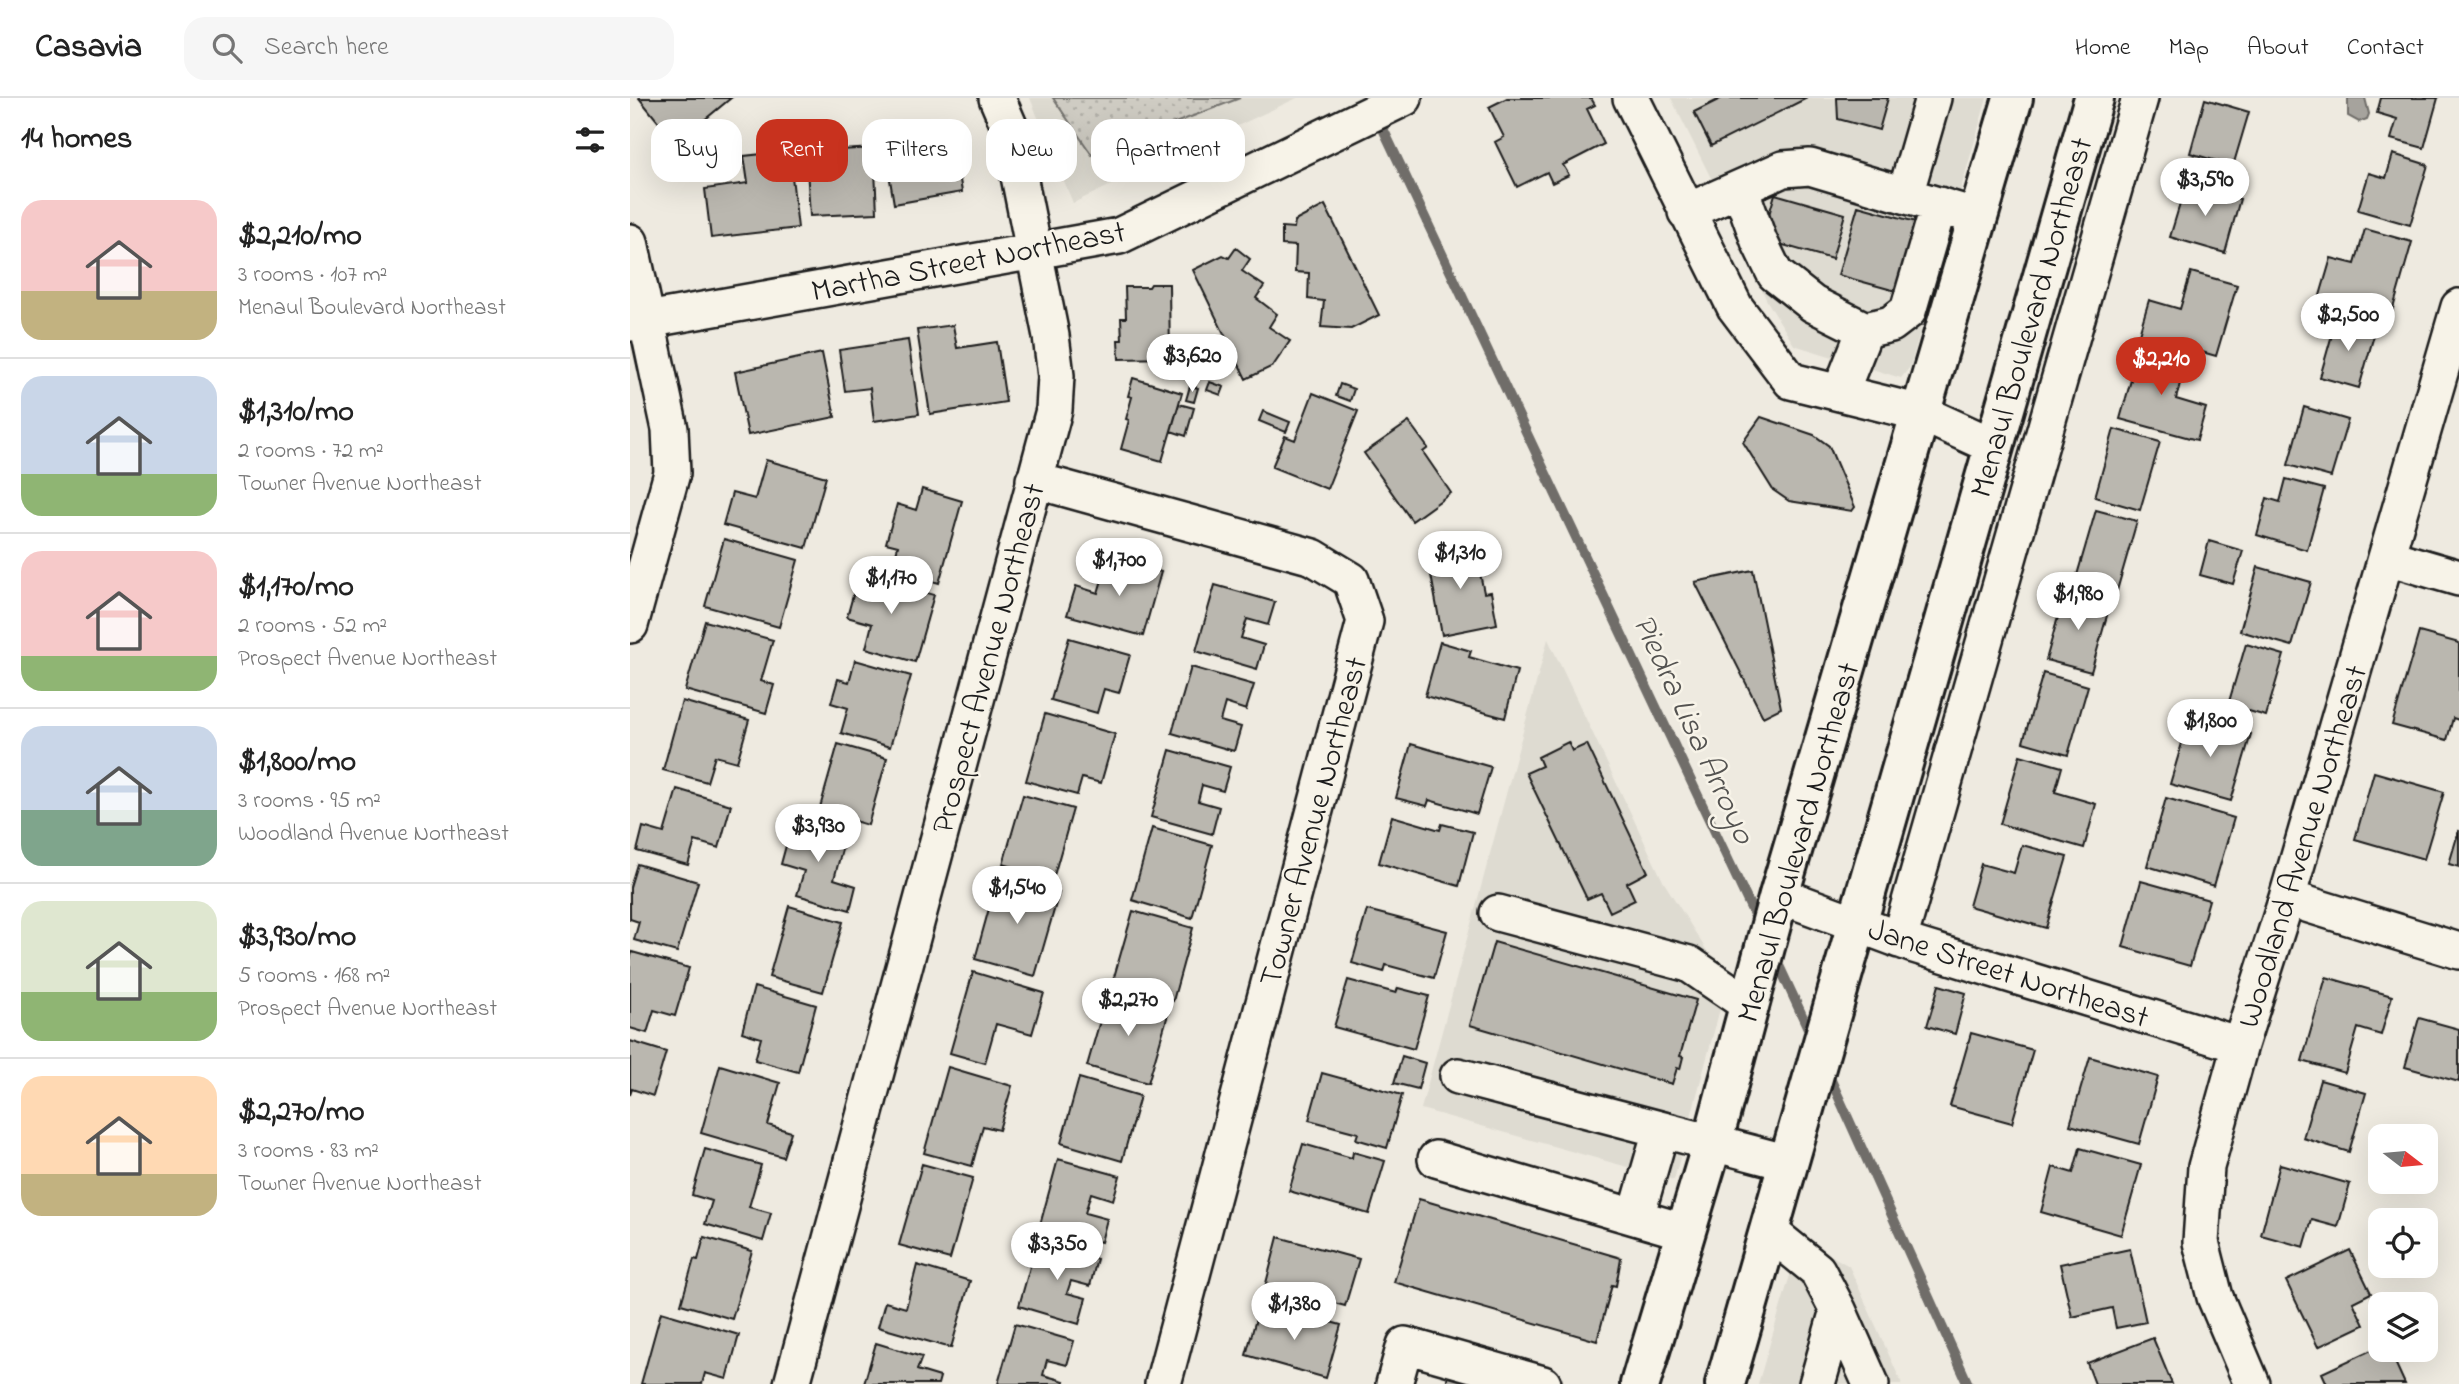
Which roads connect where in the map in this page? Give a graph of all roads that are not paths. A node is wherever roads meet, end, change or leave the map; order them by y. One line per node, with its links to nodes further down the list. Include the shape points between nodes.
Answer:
1 (997, 98): 14 (street, Prospect Avenue Northeast, via 1009,126)
2 (1404, 98): 14 (street, Martha Street Northeast, via 1119,236)
3 (1631, 98): 11 (street)
4 (1933, 98): 9 (street)
5 (2012, 98): 12 (main road, Menaul Boulevard Northeast)
6 (2094, 98): 20 (main road, Menaul Boulevard Northeast)
7 (2140, 98): 29 (street)
8 (1740, 188): 9 (street, via 1783,169 1810,167); 11 (street); 17 (street, via 1775,274 1813,304)
9 (1905, 195): 10 (street)
10 (1939, 205): 12 (street); 17 (street, via 1908,312 1891,324)
11 (1686, 212): 18 (street, via 1734,307 1791,381)
12 (1978, 217): 19 (main road, Menaul Boulevard Northeast)
13 (630, 242): 16 (street)
14 (1033, 253): 16 (street, Martha Street Northeast); 21 (street, Prospect Avenue Northeast, via 1056,376 1054,410)
15 (2459, 307): 22 (street, Woodland Avenue Northeast)
16 (638, 322): 24 (street, via 670,429 672,472)
17 (1865, 330): 18 (street)
18 (1840, 393): 19 (street)
19 (1921, 413): 20 (street); 25 (main road, Menaul Boulevard Northeast)
20 (1993, 446): 28 (main road, Menaul Boulevard Northeast)
21 (1034, 480): 43 (street, Prospect Avenue Northeast); 44 (street, Towner Avenue Northeast, via 1313,556 1351,580 1365,621)
22 (2388, 557): 23 (street); 26 (street, Woodland Avenue Northeast)
23 (2459, 578)
24 (630, 625)
25 (1779, 895): 28 (street, Jane Street Northeast); 31 (main road, Menaul Boulevard Northeast)
26 (2287, 898): 30 (street); 32 (street, Woodland Avenue Northeast)
27 (1498, 913): 31 (street, via 1689,964)
28 (1856, 924): 29 (street, Jane Street Northeast); 37 (main road, Menaul Boulevard Northeast)
29 (1899, 940): 32 (street, Jane Street Northeast)
30 (2459, 951)
31 (1750, 998): 35 (main road, Menaul Boulevard Northeast)
32 (2241, 1045): 50 (street, Woodland Avenue Northeast, via 2206,1167 2201,1242 2214,1297)
33 (1458, 1076): 34 (street)
34 (1661, 1130): 35 (street); 38 (street)
35 (1712, 1144): 37 (street); 39 (main road, Menaul Boulevard Northeast)
36 (1436, 1159): 38 (street)
37 (1789, 1163): 40 (main road, Menaul Boulevard Northeast)
38 (1636, 1217): 39 (street)
39 (1686, 1231): 47 (main road, Menaul Boulevard Northeast)
40 (1769, 1231): 41 (street, via 1817,1270); 48 (main road, Menaul Boulevard Northeast)
41 (1838, 1310): 42 (street); 49 (street)
42 (1822, 1368)
43 (792, 1384)
44 (1163, 1384)
45 (1394, 1384): 46 (street, via 1405,1345)
46 (1543, 1384)
47 (1640, 1384)
48 (1725, 1384)
49 (1871, 1384)
50 (2252, 1384)

